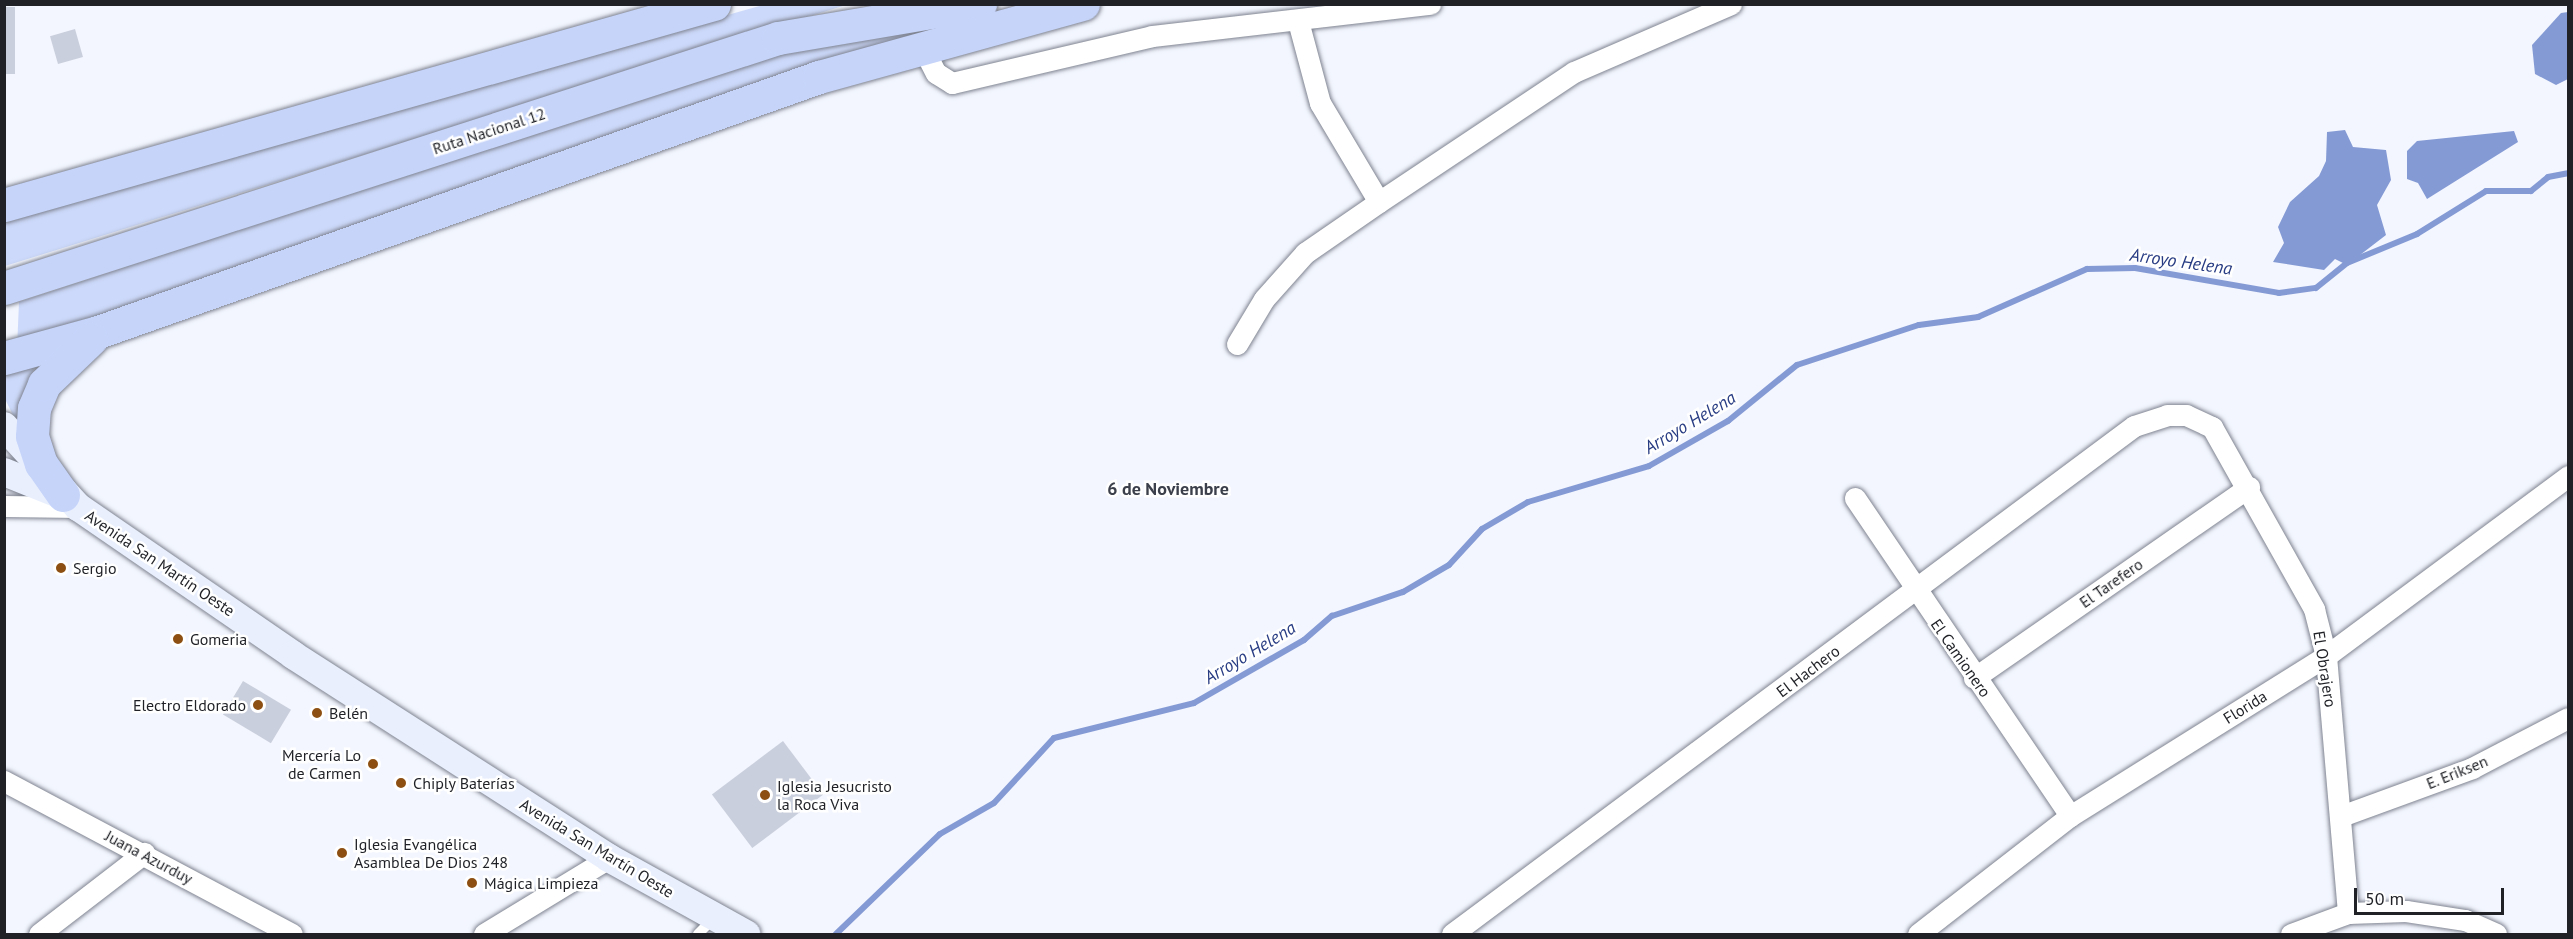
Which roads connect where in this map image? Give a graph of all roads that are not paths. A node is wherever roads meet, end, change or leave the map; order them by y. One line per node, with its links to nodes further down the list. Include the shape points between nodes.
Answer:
1 (714, 4): 9 (highway)
2 (980, 4): 10 (highway, Ruta Nacional 12, via 758,44)
3 (1083, 4): 7 (highway)
4 (1430, 4): 6 (street)
5 (1731, 4): 8 (street, via 1574,72)
6 (1298, 21): 7 (street, via 1152,36 952,83 936,73); 8 (street, via 1320,103)
7 (923, 48): 11 (highway, via 819,77)
8 (1379, 202): 12 (street, via 1305,253 1264,299)
9 (4, 205)
10 (10, 286)
11 (98, 332): 13 (highway); 20 (highway, via 44,384 34,408 32,436 41,464)
12 (1237, 344)
13 (4, 358)
14 (2167, 415): 18 (street, El Obrajero, via 2186,415 2212,427); 22 (street, El Hachero, via 2134,426)
15 (4, 426): 20 (main road)
16 (10, 473): 20 (main road)
17 (2568, 476): 23 (street, Florida)
18 (2249, 487): 23 (street, El Obrajero, via 2314,609); 24 (street, El Tarefero)
19 (1855, 498): 22 (street, El Camionero)
20 (71, 501): 21 (street); 30 (main road, Avenida San Martín Oeste, via 293,655)
21 (4, 507)
22 (1915, 591): 24 (street, El Camionero); 37 (street, El Hachero)
23 (2326, 656): 27 (street, Florida); 28 (street, El Obrajero)
24 (1974, 678): 27 (street, El Camionero)
25 (2568, 718): 28 (street, E. Eriksen, via 2472,768)
26 (4, 781): 29 (street, Juana Azurduy)
27 (2070, 816): 38 (street, Florida)
28 (2341, 816): 31 (street, El Obrajero)
29 (144, 853): 33 (street); 34 (street, Juana Azurduy)
30 (609, 858): 32 (main road, Avenida San Martín Oeste); 35 (street)
31 (2348, 913): 39 (street); 40 (street, via 2406,910 2465,920)
32 (706, 926): 36 (main road, Avenida San Martín Oeste)
33 (39, 934)
34 (292, 934)
35 (484, 934)
36 (746, 934)
37 (1452, 934)
38 (1918, 934)
39 (2291, 934)
40 (2496, 934)

